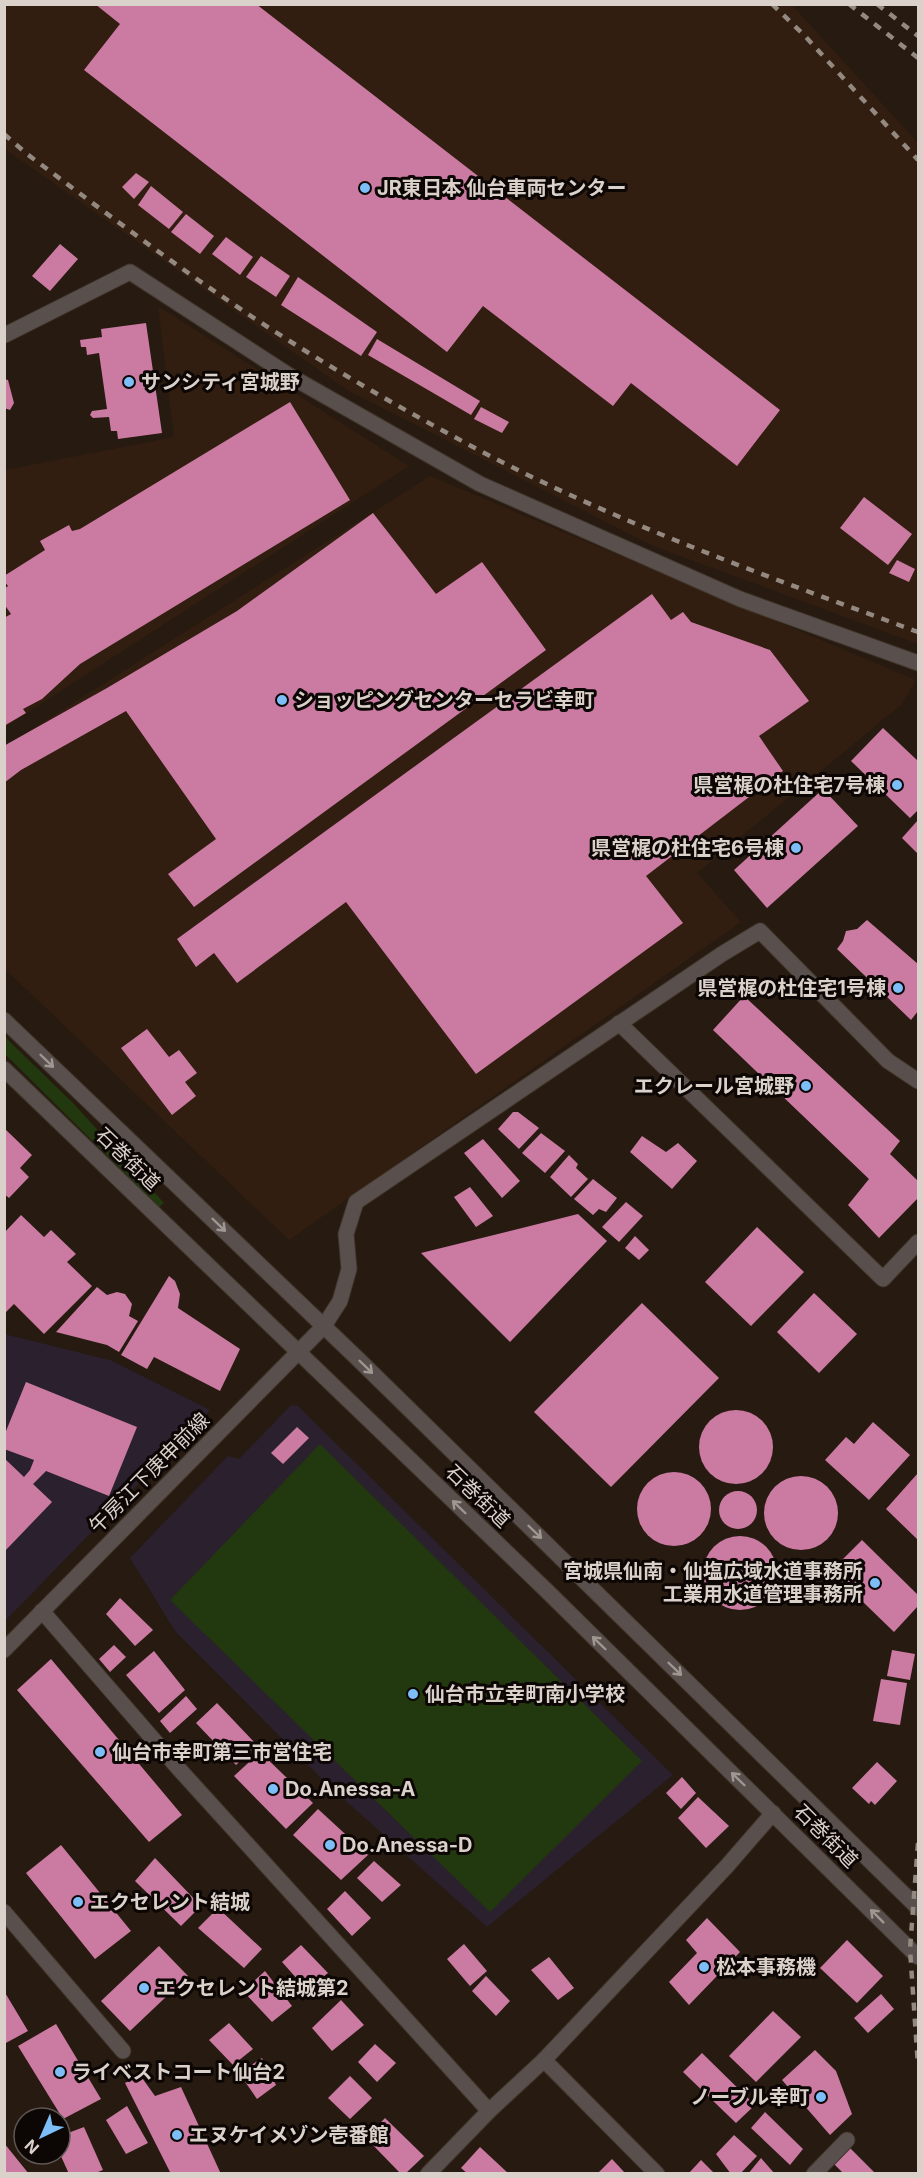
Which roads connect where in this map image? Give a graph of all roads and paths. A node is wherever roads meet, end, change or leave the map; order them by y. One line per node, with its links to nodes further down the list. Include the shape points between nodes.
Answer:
1 (4, 334): 2 (street, via 130,272 290,376 480,484 741,600)
2 (918, 663)
3 (4, 1020): 8 (street, 石巻街道, one-way to 8)
4 (619, 1023): 6 (street, 午房江下庚申前線, via 760,931 888,1061); 7 (street, via 883,1279); 8 (street, 午房江下庚申前線, via 356,1202 346,1234 349,1269 340,1300)
5 (4, 1069): 9 (street, 石巻街道)
6 (918, 1081)
7 (918, 1242)
8 (324, 1326): 9 (street, 午房江下庚申前線); 13 (street, 石巻街道, one-way to 13)
9 (298, 1353): 10 (street, 午房江下庚申前線); 12 (street, 石巻街道, one-way to 9)
10 (42, 1611): 11 (street, 午房江下庚申前線); 18 (street, via 187,1778)
11 (4, 1650)
12 (773, 1813): 15 (street, 石巻街道, one-way to 12); 17 (street)
13 (918, 1908)
14 (4, 1912): 16 (street)
15 (918, 1957)
16 (123, 2050)
17 (544, 2060): 18 (street); 21 (street)
18 (489, 2111): 20 (street)
19 (848, 2140): 22 (street)
20 (428, 2174)
21 (657, 2174)
22 (814, 2174)

